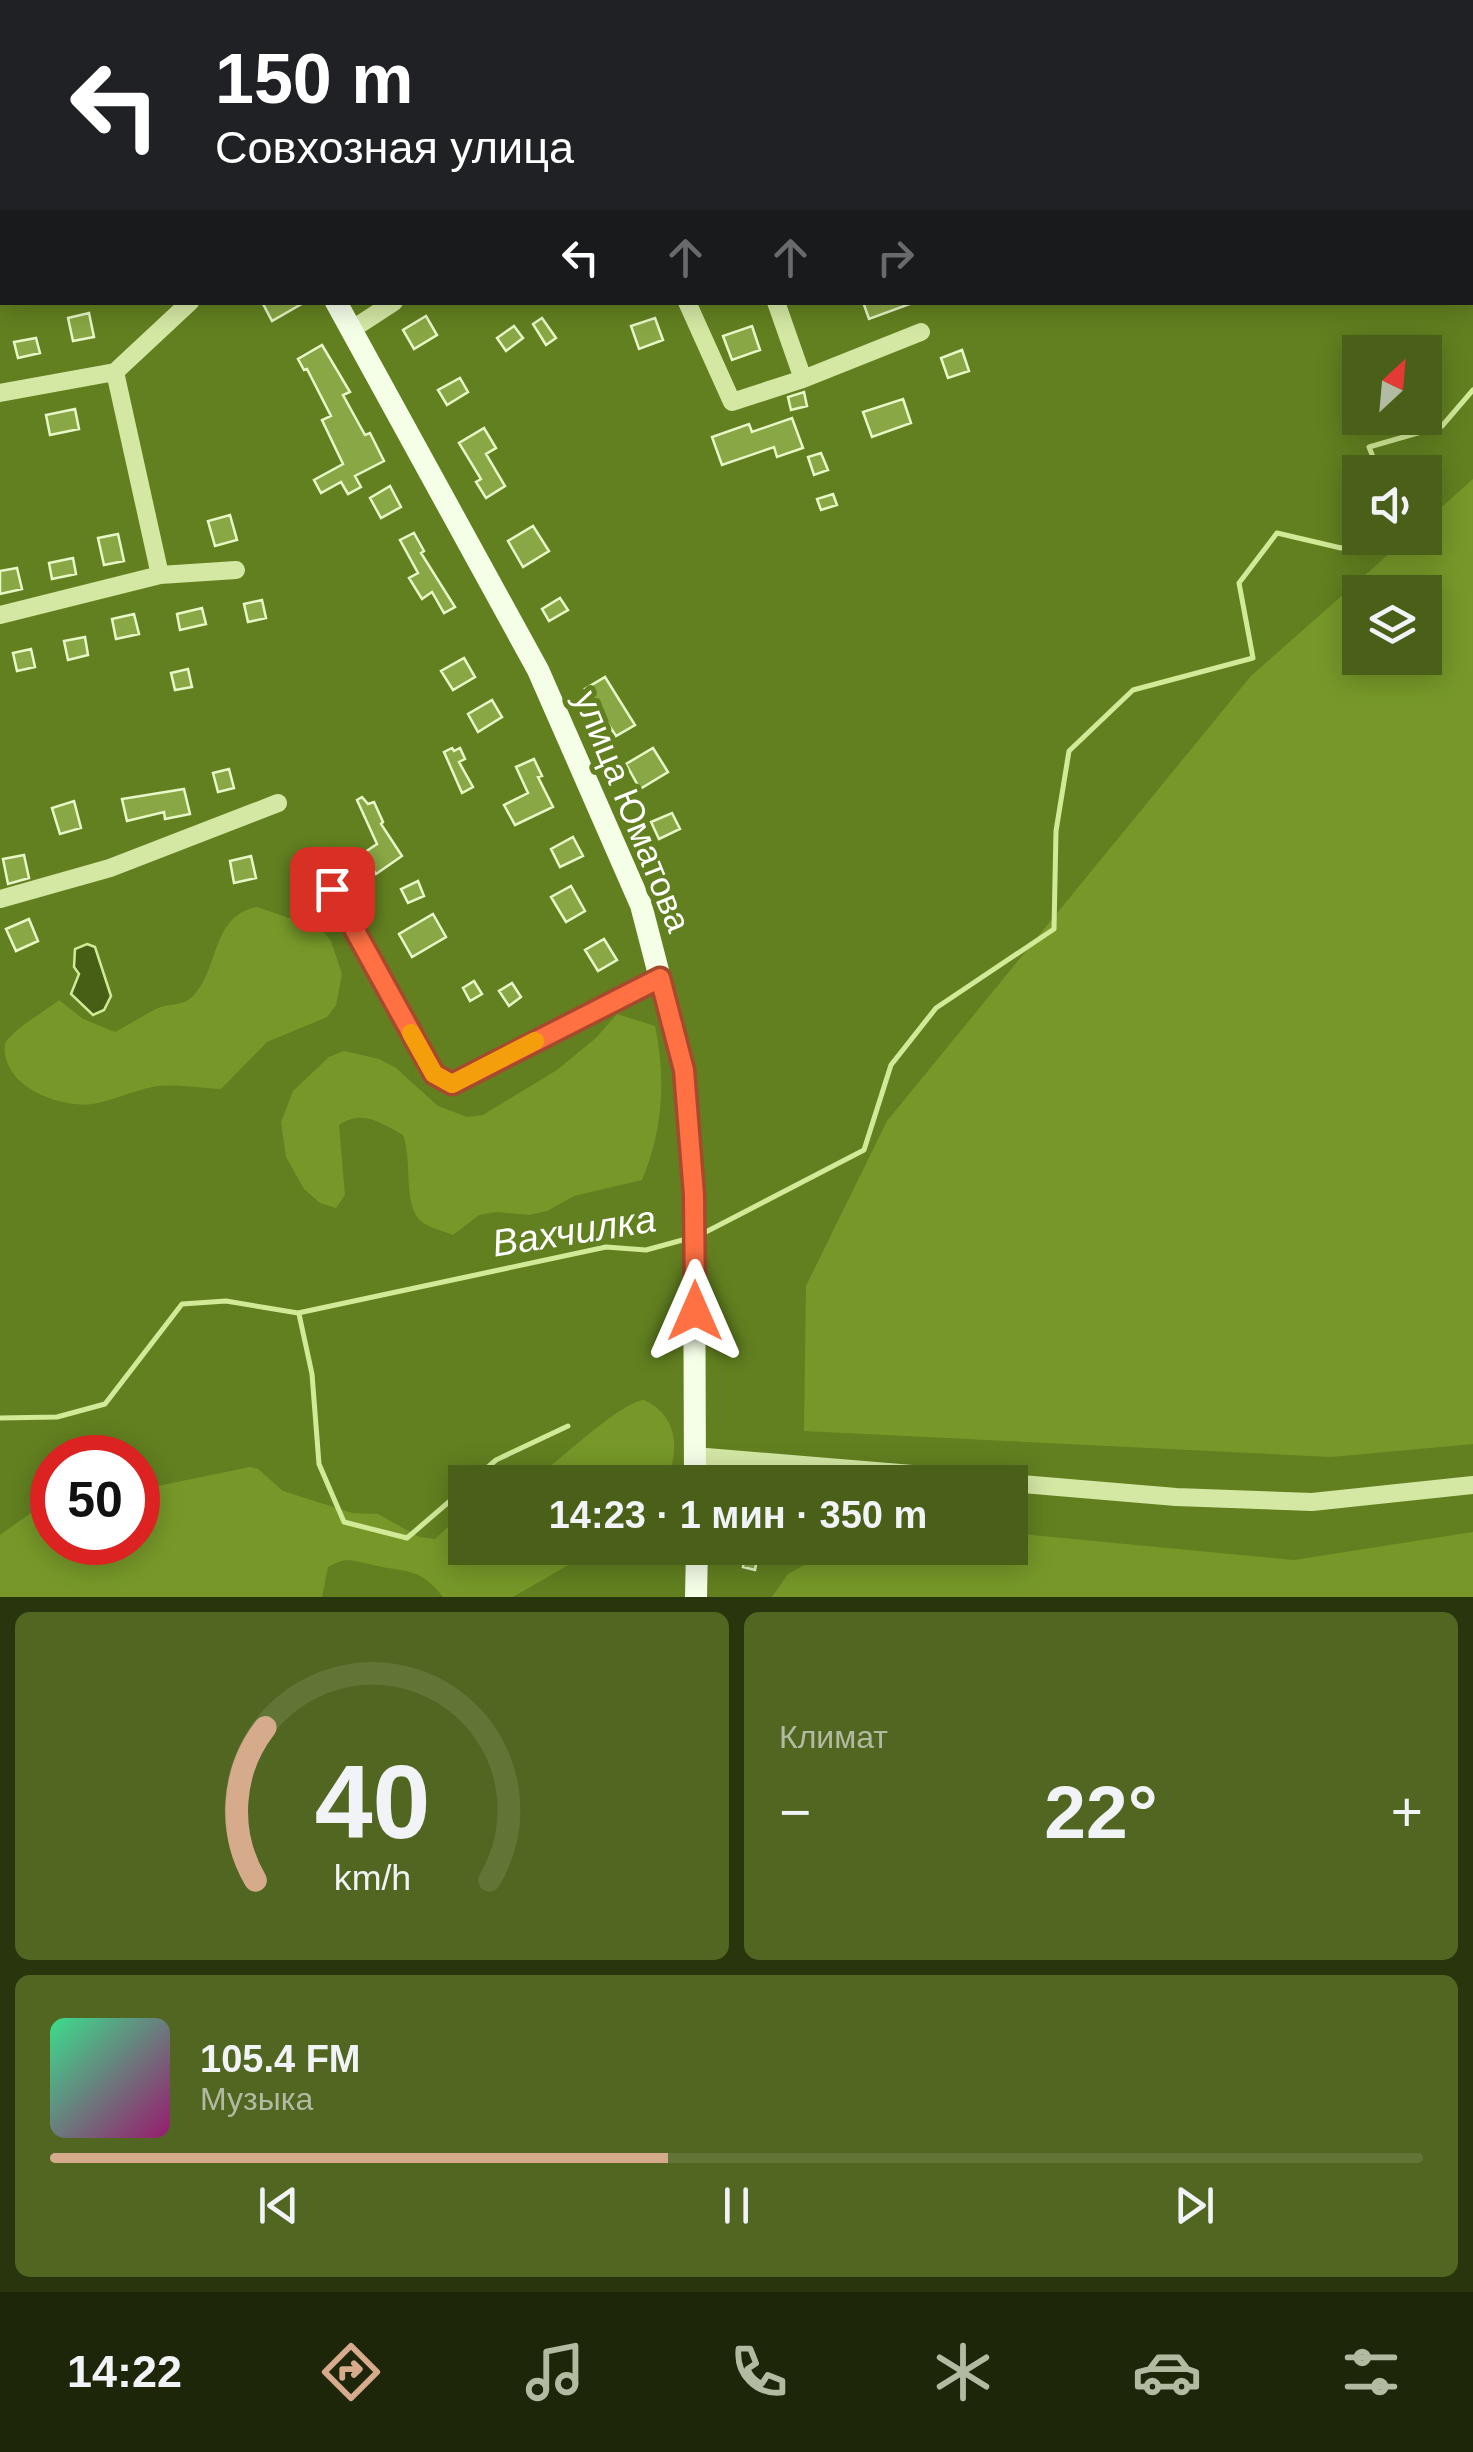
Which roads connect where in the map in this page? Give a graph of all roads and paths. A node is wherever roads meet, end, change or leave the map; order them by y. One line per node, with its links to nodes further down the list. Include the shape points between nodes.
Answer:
1 (187, 305): 8 (street)
2 (338, 305): 6 (main road, улица Юматова)
3 (390, 305): 6 (street)
4 (688, 305): 9 (street, via 732,402)
5 (777, 305): 9 (street)
6 (352, 330): 17 (main road, улица Юматова, via 538,670 641,906)
7 (921, 332): 9 (street)
8 (115, 372): 10 (street); 12 (street)
9 (803, 379)
10 (0, 393)
11 (236, 570): 12 (street)
12 (160, 575): 13 (street)
13 (0, 615)
14 (278, 803): 16 (street, via 110,868)
15 (332, 889): 17 (street, via 434,1074 452,1084)
16 (0, 899)
17 (660, 978): 18 (main road, улица Юматова, via 684,1070 694,1195)
18 (694, 1456): 19 (main road, улица Юматова); 20 (street)
19 (694, 1465)
20 (803, 1465)
21 (1028, 1484): 22 (street, via 1312,1502)
22 (1473, 1485)
23 (697, 1565): 24 (main road)
24 (696, 1597)

